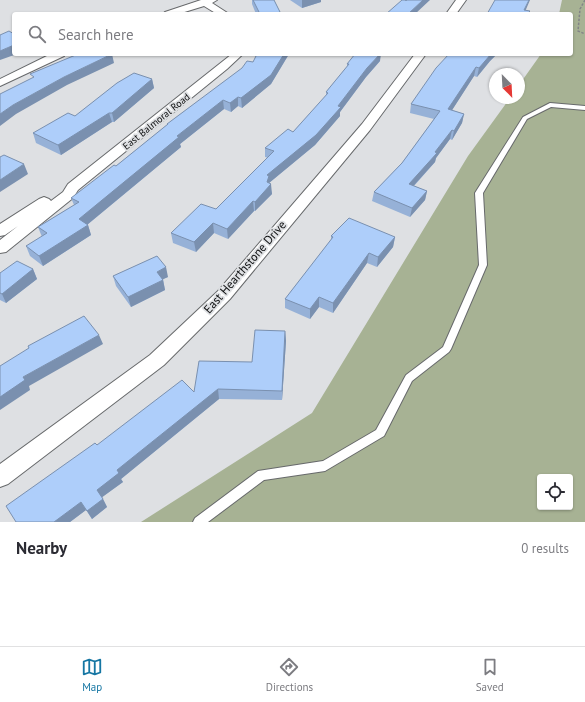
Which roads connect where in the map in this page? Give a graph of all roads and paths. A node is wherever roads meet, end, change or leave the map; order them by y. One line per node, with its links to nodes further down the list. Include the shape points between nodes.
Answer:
1 (461, 0): 6 (street)
2 (585, 0): 7 (path, via 580,9 578,31)
3 (208, 1): 4 (street); 5 (street)
4 (174, 12)
5 (222, 12)
6 (452, 12)
7 (585, 34)
8 (56, 56): 11 (street)
9 (236, 56): 13 (street, East Balmoral Road)
10 (418, 56): 16 (street, East Hearthstone Drive, via 366,126 224,295 157,360)
11 (0, 83)
12 (585, 108): 17 (lane, via 550,105 525,118 479,193 483,266 446,349 409,378 380,433 326,466 262,475)
13 (73, 187): 14 (street, East Balmoral Road, via 60,191); 15 (street, East Balmoral Road, via 68,195)
14 (0, 231)
15 (0, 248)
16 (0, 477)
17 (199, 522)

